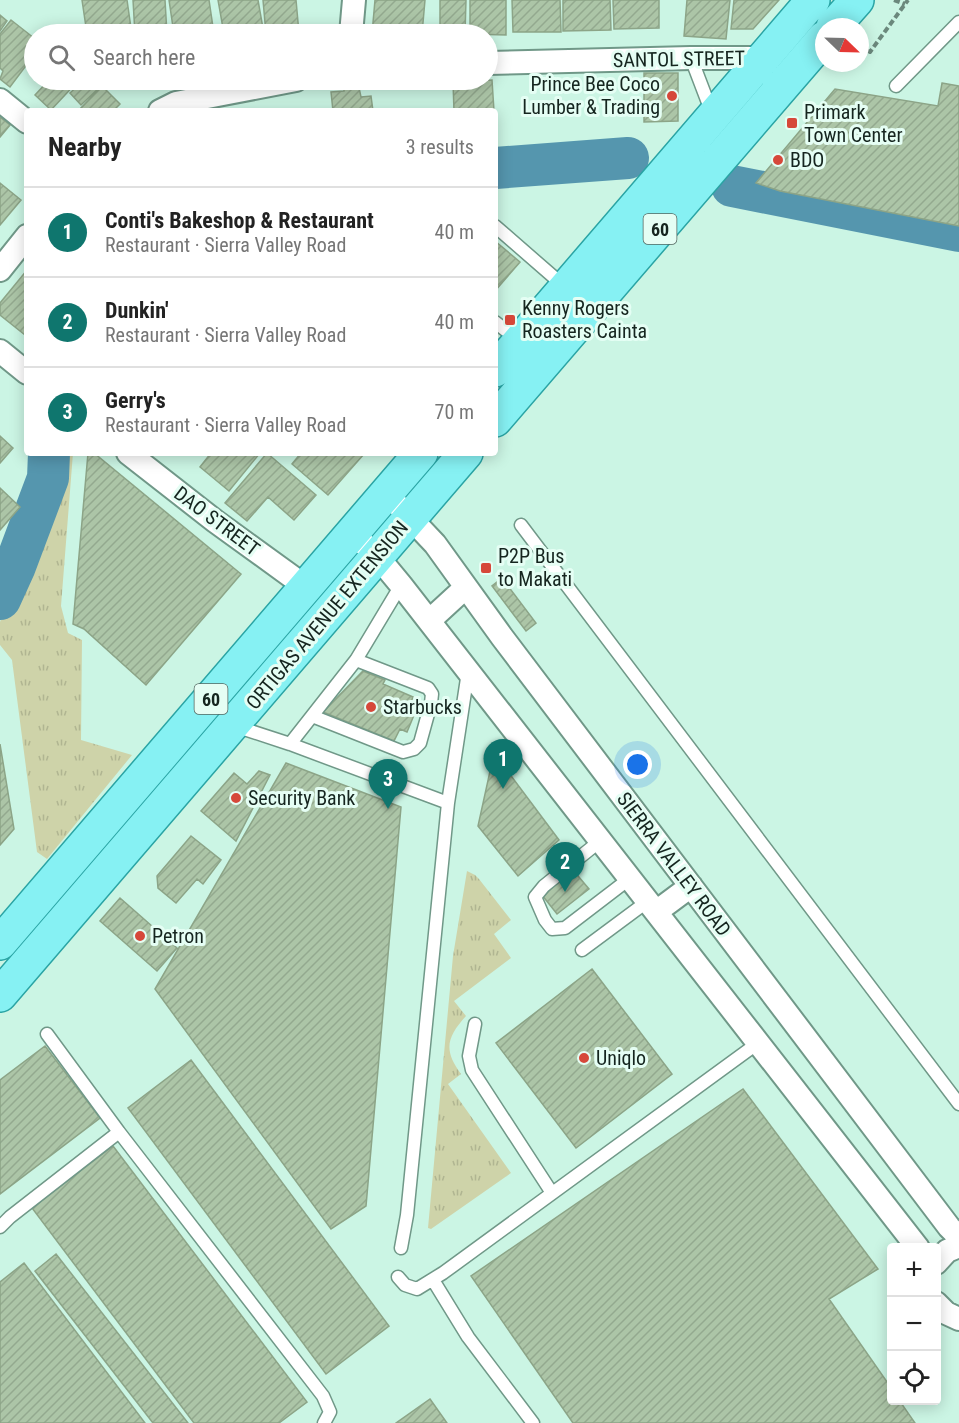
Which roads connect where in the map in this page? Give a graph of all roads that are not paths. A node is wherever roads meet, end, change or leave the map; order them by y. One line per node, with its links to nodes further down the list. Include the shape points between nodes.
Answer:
1 (354, 0): 6 (street)
2 (813, 0): 9 (main road, 60)
3 (857, 0): 4 (main road)
4 (841, 18)
5 (959, 22): 11 (lane)
6 (352, 24)
7 (815, 48): 25 (main road, 60)
8 (691, 58): 9 (street, SANTOL STREET); 10 (street, SANTOL STREET); 15 (lane)
9 (762, 58): 15 (main road, 60)
10 (498, 63)
11 (896, 86)
12 (244, 90): 14 (street)
13 (0, 100): 16 (street)
14 (166, 108)
15 (712, 115): 20 (main road, 60)
16 (24, 120)
17 (498, 229): 20 (lane)
18 (24, 240): 19 (street)
19 (0, 270)
20 (565, 287): 21 (main road, 60)
21 (507, 332): 23 (main road, 60)
22 (0, 351): 24 (street)
23 (498, 360)
24 (24, 371)
25 (498, 417)
26 (132, 456): 35 (street, DAO STREET)
27 (418, 456): 29 (main road, ORTIGAS AVENUE EXTENSION / 60)
28 (463, 456): 30 (main road, ORTIGAS AVENUE EXTENSION / 60)
29 (387, 493): 30 (street, SIERRA VALLEY ROAD); 32 (main road, ORTIGAS AVENUE EXTENSION / 60)
30 (410, 518): 33 (main road, ORTIGAS AVENUE EXTENSION / 60); 36 (street, SIERRA VALLEY ROAD, via 435,544)
31 (521, 525): 54 (lane)
32 (352, 533): 33 (street); 35 (main road, ORTIGAS AVENUE EXTENSION / 60)
33 (377, 556): 34 (street); 41 (main road, ORTIGAS AVENUE EXTENSION / 60)
34 (401, 585): 37 (street); 38 (lane)
35 (306, 587): 48 (main road, ORTIGAS AVENUE EXTENSION / 60)
36 (466, 587): 37 (street); 46 (street, SIERRA VALLEY ROAD)
37 (429, 621): 39 (street)
38 (356, 660): 40 (lane); 40 (lane, via 428,688 431,703 420,743 414,750 403,752)
39 (468, 672): 43 (lane); 44 (street)
40 (312, 716): 42 (lane)
41 (233, 726): 42 (lane); 50 (main road, ORTIGAS AVENUE EXTENSION / 60)
42 (290, 744): 43 (lane)
43 (448, 803): 61 (lane)
44 (600, 841): 45 (street); 45 (lane, via 544,886 536,897 552,929 565,928)
45 (630, 879): 47 (street)
46 (691, 886): 47 (street); 58 (street, SIERRA VALLEY ROAD)
47 (652, 907): 49 (lane); 53 (street)
48 (0, 943)
49 (582, 950)
50 (0, 995)
51 (475, 1024): 56 (lane, via 472,1070)
52 (47, 1034): 55 (lane)
53 (758, 1043): 56 (lane); 59 (street)
54 (959, 1104)
55 (119, 1132): 57 (lane); 67 (lane, via 323,1396 330,1412)
56 (552, 1192): 64 (lane)
57 (0, 1227)
58 (959, 1237)
59 (914, 1243)
60 (959, 1246): 62 (street)
61 (401, 1248)
62 (941, 1258)
63 (398, 1277): 64 (lane, via 405,1285 417,1289)
64 (433, 1280): 68 (lane, via 468,1337)
65 (947, 1311): 66 (street)
66 (959, 1335)
67 (324, 1423)
68 (533, 1423)

